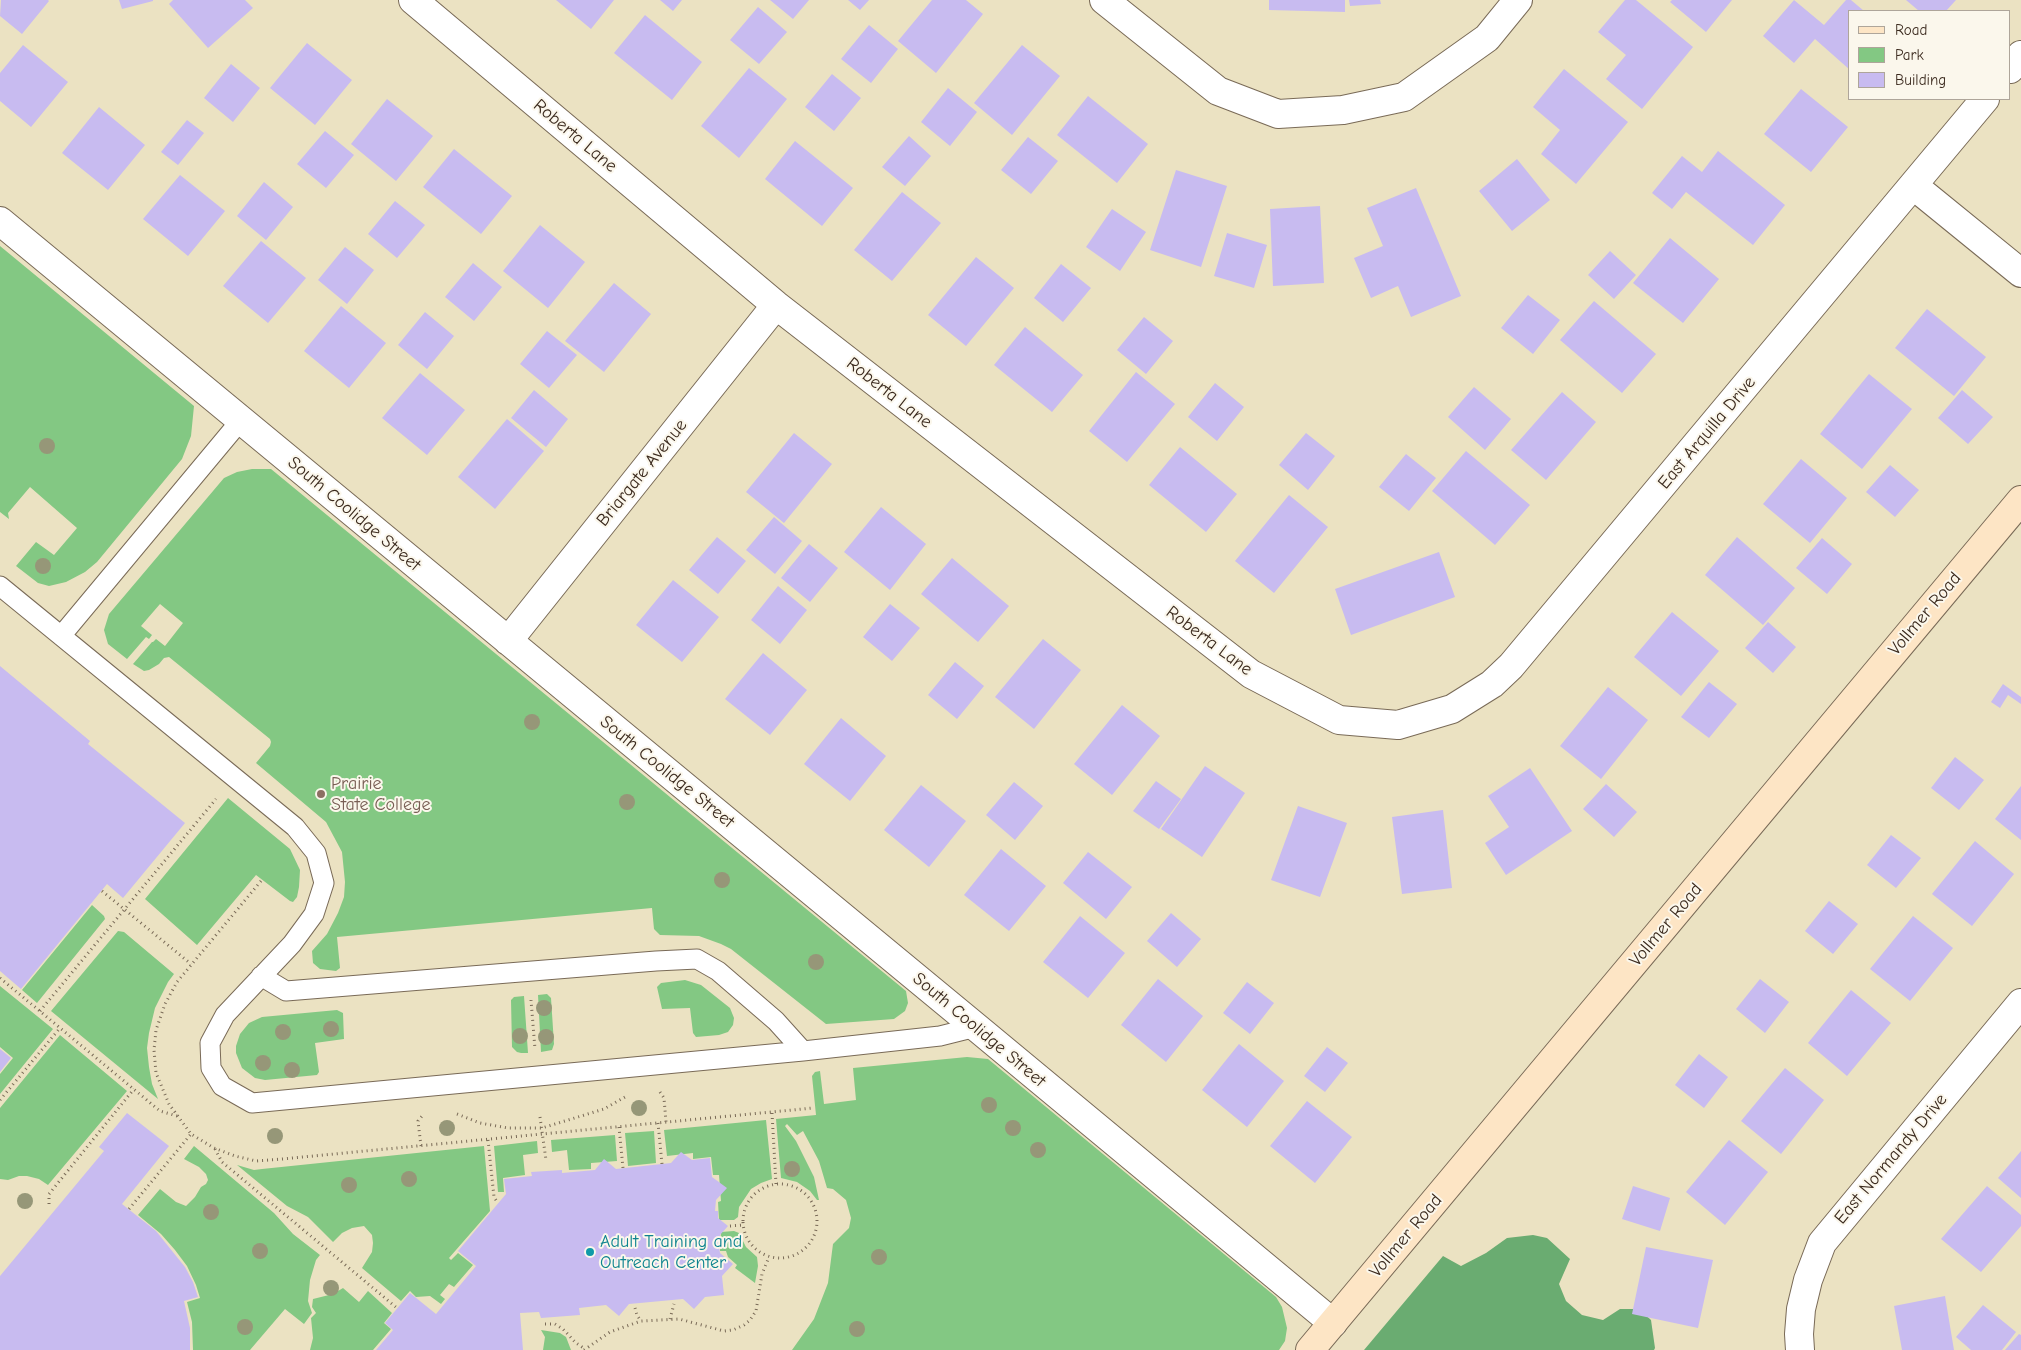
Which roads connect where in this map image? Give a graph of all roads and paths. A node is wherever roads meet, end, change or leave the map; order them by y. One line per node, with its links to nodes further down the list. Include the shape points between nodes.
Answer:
1 (413, 0): 10 (street, Roberta Lane)
2 (1104, 0): 3 (street, via 1218,91 1278,114 1343,110 1404,97 1487,38)
3 (1518, 0)
4 (2021, 55): 5 (street)
5 (2011, 68)
6 (1984, 100): 7 (street, East Arquilla Drive)
7 (1914, 186): 9 (street); 16 (street, East Arquilla Drive, via 1511,666 1492,684 1452,709)
8 (0, 221): 11 (street, South Coolidge Street)
9 (2021, 273)
10 (776, 305): 15 (street, Briargate Avenue); 16 (street, Roberta Lane, via 1251,674 1338,720)
11 (241, 420): 14 (lane); 15 (street, South Coolidge Street)
12 (2021, 500): 63 (main road, Vollmer Road)
13 (0, 586): 14 (lane)
14 (61, 636): 21 (lane, via 295,827 316,853 324,883 314,914 292,944)
15 (508, 641): 26 (street, South Coolidge Street)
16 (1398, 725)
17 (197, 821): 19 (path)
18 (102, 890): 19 (path)
19 (125, 909): 20 (path); 25 (path)
20 (191, 964)
21 (261, 976): 28 (lane, via 286,991 697,959 718,971 776,1021); 28 (lane, via 225,1015 210,1043 211,1068 222,1086 252,1103)
22 (0, 978): 25 (path)
23 (531, 996): 29 (path)
24 (2021, 1002): 64 (street, East Normandy Drive, via 1822,1243 1801,1309)
25 (40, 1011): 27 (path)
26 (976, 1027): 28 (lane, via 940,1036); 63 (street, South Coolidge Street)
27 (60, 1028): 30 (path); 33 (path)
28 (803, 1051)
29 (536, 1054)
30 (134, 1089): 37 (path, via 160,1111); 52 (path, via 49,1194)
31 (652, 1092): 39 (path, via 659,1092 664,1098)
32 (628, 1095): 42 (path, via 604,1109)
33 (0, 1100)
34 (449, 1112): 42 (path, via 480,1123 508,1128)
35 (772, 1113): 50 (path)
36 (423, 1114): 45 (path, via 418,1121)
37 (178, 1116)
38 (540, 1117): 42 (path)
39 (666, 1122)
40 (658, 1123): 48 (path)
41 (619, 1127): 49 (path)
42 (542, 1128): 47 (path)
43 (191, 1134): 53 (path)
44 (488, 1140): 51 (path, via 494,1197)
45 (421, 1146)
46 (214, 1148): 58 (path, via 222,1162)
47 (546, 1160)
48 (662, 1164)
49 (623, 1168)
50 (776, 1184): 54 (path, via 756,1192 748,1200); 56 (path, via 789,1185 810,1198 818,1222 809,1246 787,1258)
51 (498, 1203)
52 (49, 1204)
53 (129, 1209)
54 (743, 1225): 55 (path); 56 (path, via 748,1242)
55 (730, 1226)
56 (768, 1257): 60 (path, via 756,1311 744,1325 724,1331)
57 (674, 1304): 60 (path)
58 (397, 1308)
59 (636, 1308): 61 (path)
60 (670, 1319): 61 (path)
61 (641, 1321): 65 (path, via 610,1332)
62 (545, 1324): 65 (path, via 555,1324 563,1329)
63 (1333, 1324): 66 (main road, Vollmer Road)
64 (1799, 1342)
65 (584, 1349)
66 (1310, 1350)

